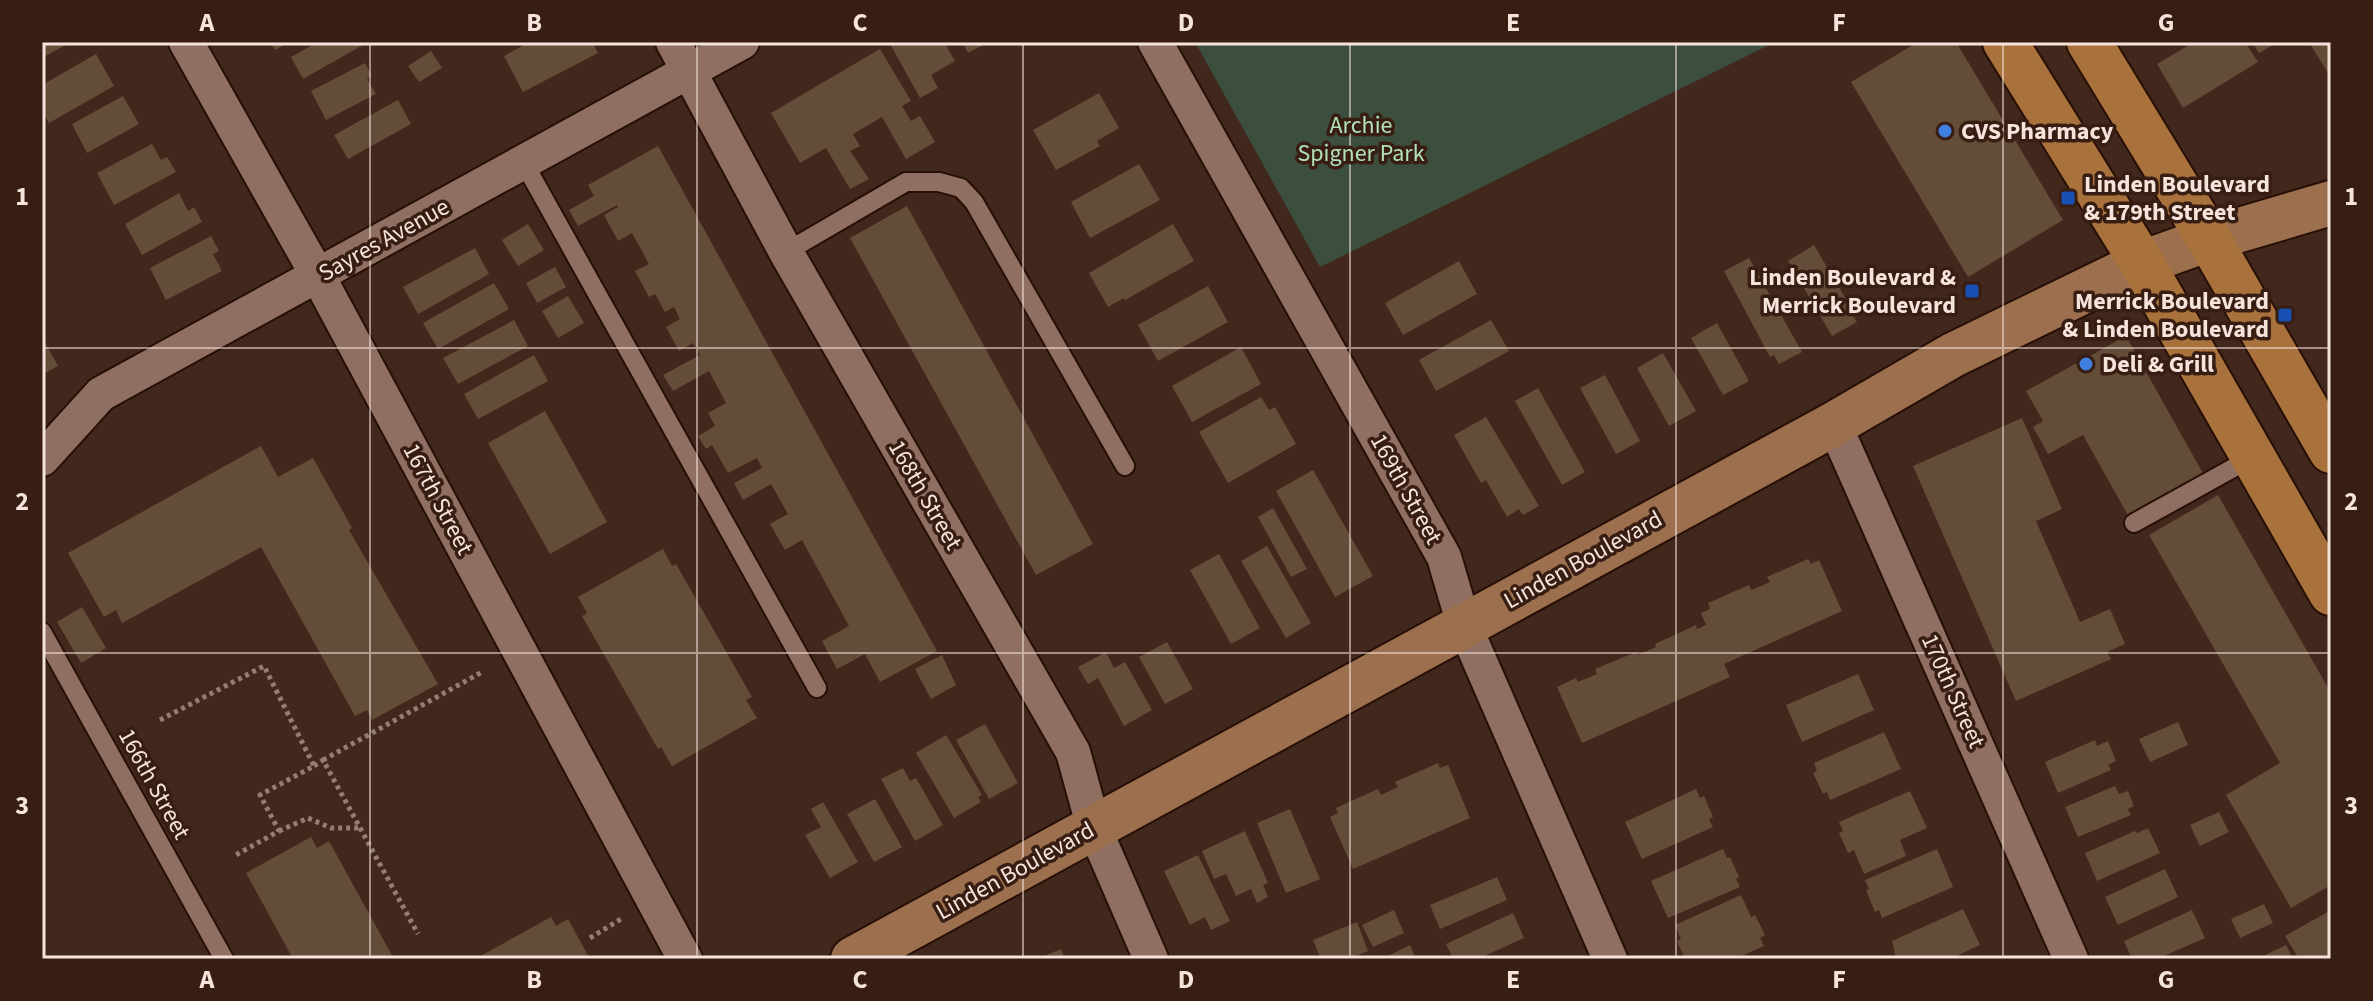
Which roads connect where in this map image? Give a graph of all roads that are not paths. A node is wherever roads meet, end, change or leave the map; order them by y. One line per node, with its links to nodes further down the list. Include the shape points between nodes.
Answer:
1 (186, 42): 13 (street, 167th Street)
2 (673, 42): 7 (street, 168th Street)
3 (742, 42): 7 (street, Sayres Avenue)
4 (1155, 42): 21 (street, 169th Street, via 1444,557)
5 (2005, 42): 12 (main road)
6 (2089, 42): 10 (main road)
7 (689, 72): 8 (street, Sayres Avenue); 11 (street, 168th Street)
8 (524, 163): 13 (street, Sayres Avenue); 23 (lane)
9 (2331, 203): 10 (main road, Linden Boulevard)
10 (2209, 239): 12 (main road, Linden Boulevard); 15 (main road)
11 (786, 252): 18 (lane, via 906,182 961,188 974,202); 24 (street, 168th Street, via 1073,752)
12 (2142, 263): 14 (main road, Linden Boulevard, via 1953,355); 16 (main road)
13 (318, 276): 17 (street, Sayres Avenue, via 101,394); 26 (street, 167th Street)
14 (1834, 424): 21 (main road, Linden Boulevard); 30 (street, 170th Street)
15 (2331, 451)
16 (2253, 457): 19 (lane); 20 (main road)
17 (42, 459)
18 (1125, 466)
19 (2134, 523)
20 (2331, 593)
21 (1464, 625): 24 (main road, Linden Boulevard); 29 (street, 169th Street)
22 (42, 632): 25 (lane, 166th Street)
23 (817, 688)
24 (1094, 828): 27 (main road, Linden Boulevard); 28 (street, 168th Street)
25 (224, 959)
26 (685, 959)
27 (853, 959)
28 (1151, 959)
29 (1610, 959)
30 (2071, 959)

